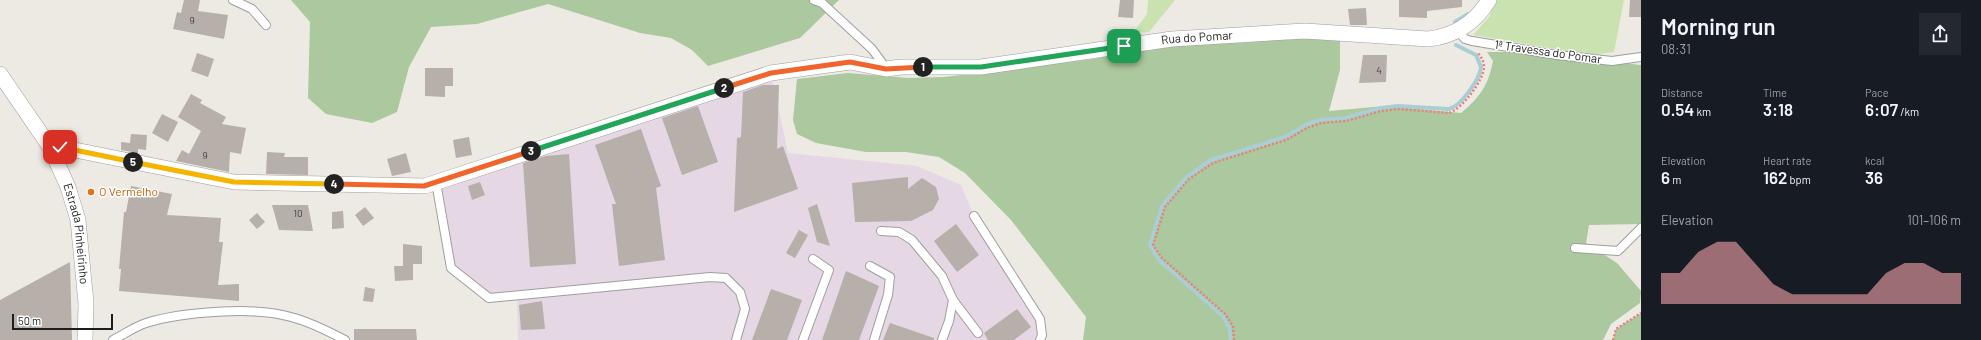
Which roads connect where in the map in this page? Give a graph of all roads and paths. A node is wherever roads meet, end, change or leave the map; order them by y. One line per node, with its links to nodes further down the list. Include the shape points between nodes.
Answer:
1 (233, 0): 4 (lane, via 252,9)
2 (814, 0): 7 (lane, via 822,3 872,49)
3 (1489, 0): 5 (street, Rua do Pomar)
4 (266, 24)
5 (1462, 35): 6 (lane, 1ª Travessa do Pomar, via 1557,55 1612,61); 7 (street, Rua do Pomar, via 1428,39 1305,31 1172,39 981,67); 28 (path, via 1467,46 1482,58 1483,71 1467,100 1455,111 1449,113 1398,109 1346,121 1321,123 1286,140 1213,163 1189,179 1165,207 1153,245 1162,258 1225,314 1233,326)
6 (1641, 57)
7 (886, 69): 10 (street, Rua do Pomar, via 850,62 771,73)
8 (0, 74): 9 (street, Estrada Pinheirinho)
9 (50, 147): 10 (street, Rua do Pomar, via 234,182 424,186); 20 (street, Estrada Pinheirinho, via 68,187 78,220 86,303)
10 (436, 182): 23 (lane, via 451,268 489,298 710,277 726,278 740,292 745,309)
11 (974, 216): 27 (lane, via 1040,319)
12 (1641, 228): 14 (lane, via 1618,251)
13 (881, 231): 17 (lane, via 899,232 912,240 942,276)
14 (1575, 248)
15 (813, 259): 24 (lane, via 829,270)
16 (870, 266): 25 (lane, via 890,277 888,295)
17 (953, 300): 19 (lane); 26 (lane)
18 (1641, 313): 29 (path, via 1616,329)
19 (978, 333)
20 (85, 340)
21 (113, 340): 22 (lane, via 145,324 192,314 248,311 291,316)
22 (345, 340)
23 (736, 340)
24 (803, 340)
25 (874, 340)
26 (942, 340)
27 (1040, 340)
28 (1234, 340)
29 (1613, 340)

